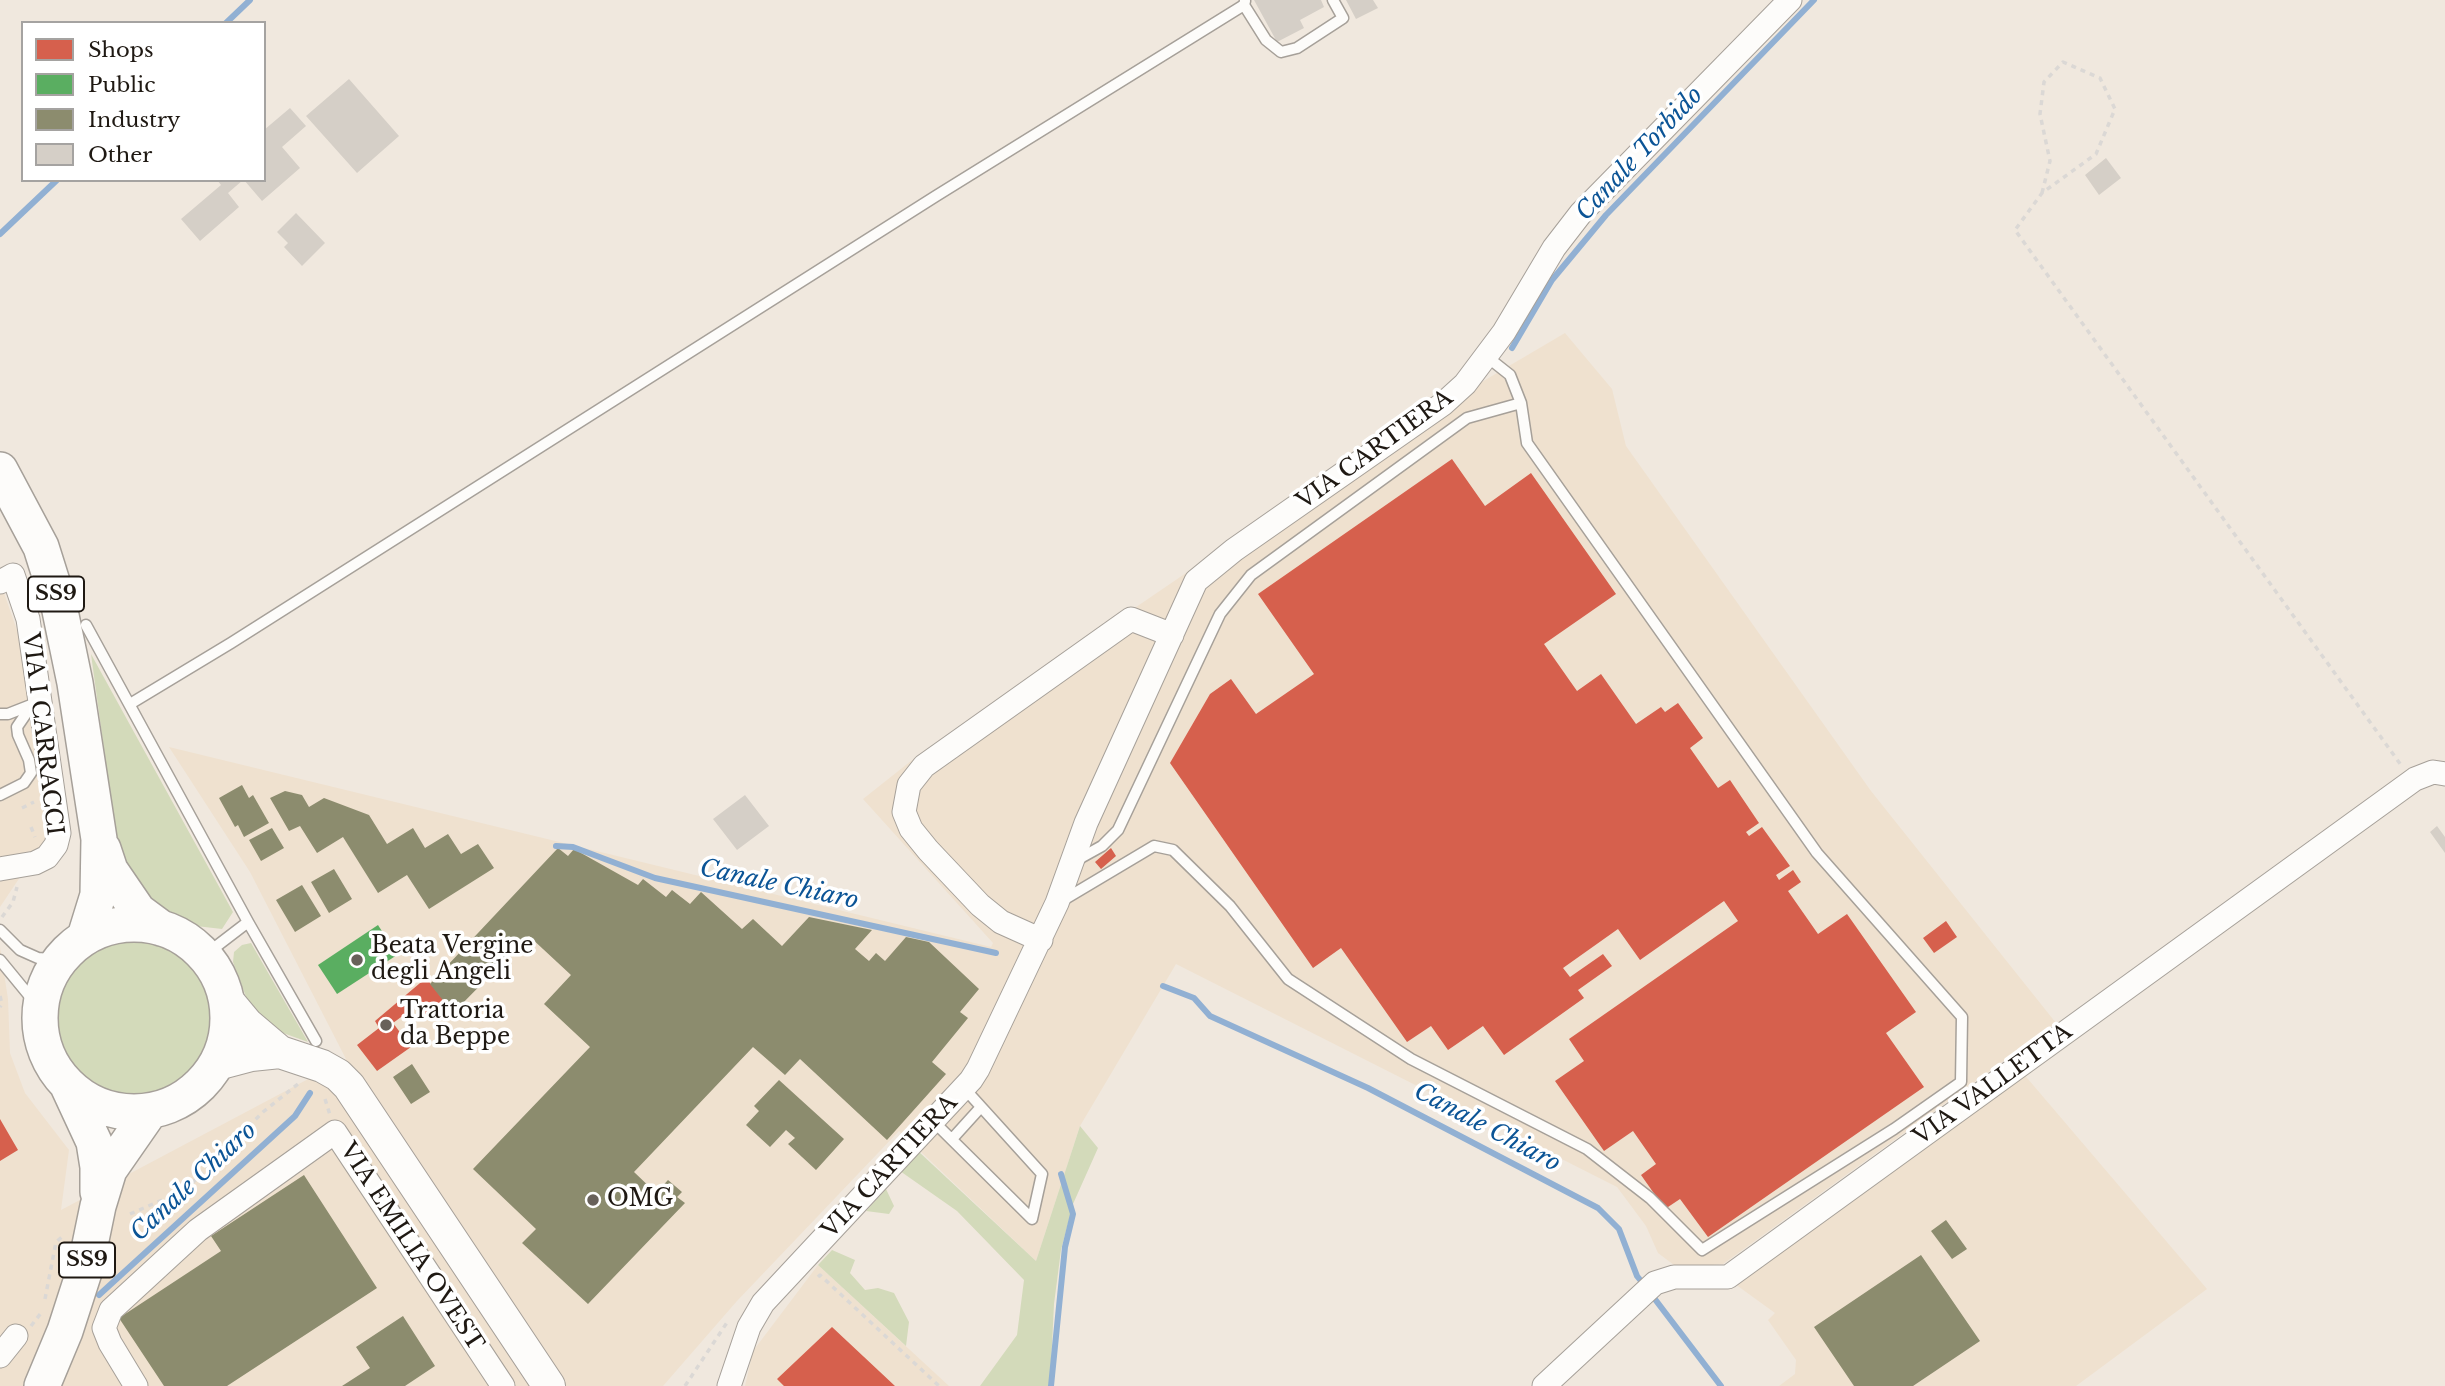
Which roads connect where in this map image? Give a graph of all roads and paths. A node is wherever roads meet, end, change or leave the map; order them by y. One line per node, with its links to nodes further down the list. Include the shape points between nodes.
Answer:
1 (1333, 0): 3 (lane, via 1343,18 1297,48 1281,52 1266,40)
2 (1790, 0): 5 (street, VIA CARTIERA, via 1581,213)
3 (1245, 3): 12 (lane)
4 (2042, 193): 4 (path, via 2095,154 2115,109 2100,78 2063,62 2044,82 2040,114 2050,161); 15 (path, via 2015,230 2395,759)
5 (1486, 356): 6 (lane, via 1510,375); 10 (street, VIA CARTIERA, via 1443,404 1208,570 1196,581)
6 (1521, 402): 18 (lane, via 1467,418 1251,575 1220,614 1118,830 1102,846); 20 (lane, via 1527,443 1817,853 1962,1017 1961,1082 1702,1250 1650,1198 1587,1149 1411,1059 1288,979 1230,906 1173,850 1154,846)
7 (0, 470): 17 (main road, SS9, via 41,547 51,576 75,683)
8 (0, 582): 11 (street, VIA I CARRACCI, via 13,575 28,619)
9 (86, 625): 12 (lane)
10 (1172, 635): 18 (street, VIA CARTIERA); 25 (street, via 1130,619 923,766 909,785 904,812 911,829 949,874 1001,922)
11 (36, 704): 13 (lane); 16 (lane, via 17,727 31,773 24,783); 19 (street, VIA I CARRACCI, via 59,833 47,858)
12 (130, 704): 22 (lane)
13 (3, 716)
14 (2445, 774): 15 (street, VIA VALLETTA, via 2433,772)
15 (2415, 779): 56 (street, VIA VALLETTA, via 1728,1277 1674,1277 1650,1287)
16 (0, 795)
17 (99, 839): 23 (main road, via 121,889 138,911); 26 (main road, via 98,895)
18 (1071, 864): 20 (street, VIA CARTIERA)
19 (9, 876): 21 (path, via 13,902)
20 (1057, 904): 25 (street, VIA CARTIERA)
21 (1, 918)
22 (248, 922): 27 (lane); 35 (lane)
23 (161, 928): 26 (main road, via 130,924 99,930); 27 (main road)
24 (0, 930): 26 (lane, via 20,950 38,958)
25 (1041, 940): 37 (street, VIA CARTIERA, via 978,1069)
26 (73, 948): 32 (main road, via 53,970)
27 (205, 955): 30 (main road)
28 (0, 960): 32 (lane)
29 (0, 996): 31 (path)
30 (227, 1000): 33 (main road); 34 (main road, via 228,1033)
31 (0, 1007)
32 (40, 1010): 36 (main road, via 43,1042 52,1066)
33 (280, 1052): 34 (main road); 35 (main road)
34 (217, 1064): 39 (main road, via 189,1095)
35 (320, 1071): 41 (path); 43 (path, via 263,1112 185,1190); 52 (main road, VIA EMILIA OVEST, via 357,1097)
36 (68, 1086): 39 (main road, via 106,1108); 43 (main road, via 94,1142)
37 (964, 1088): 38 (lane); 40 (street, VIA CARTIERA)
38 (981, 1107): 42 (lane); 42 (lane, via 1042,1174 1032,1219)
39 (150, 1111): 43 (main road, via 110,1170)
40 (933, 1121): 42 (lane); 54 (street, VIA CARTIERA, via 763,1303)
41 (335, 1132): 50 (street, VIA EMILIA OVEST, via 198,1230 111,1310 104,1328); 51 (street, VIA EMILIA OVEST)
42 (952, 1139)
43 (114, 1210): 49 (main road, SS9, via 85,1269)
44 (63, 1236): 47 (path, via 55,1247 41,1314)
45 (817, 1279): 55 (path, via 820,1275)
46 (731, 1320): 53 (path)
47 (16, 1336): 48 (street)
48 (0, 1356)
49 (42, 1386)
50 (136, 1386)
51 (503, 1386)
52 (549, 1386)
53 (685, 1386)
54 (729, 1386)
55 (939, 1386)
56 (1544, 1386)

